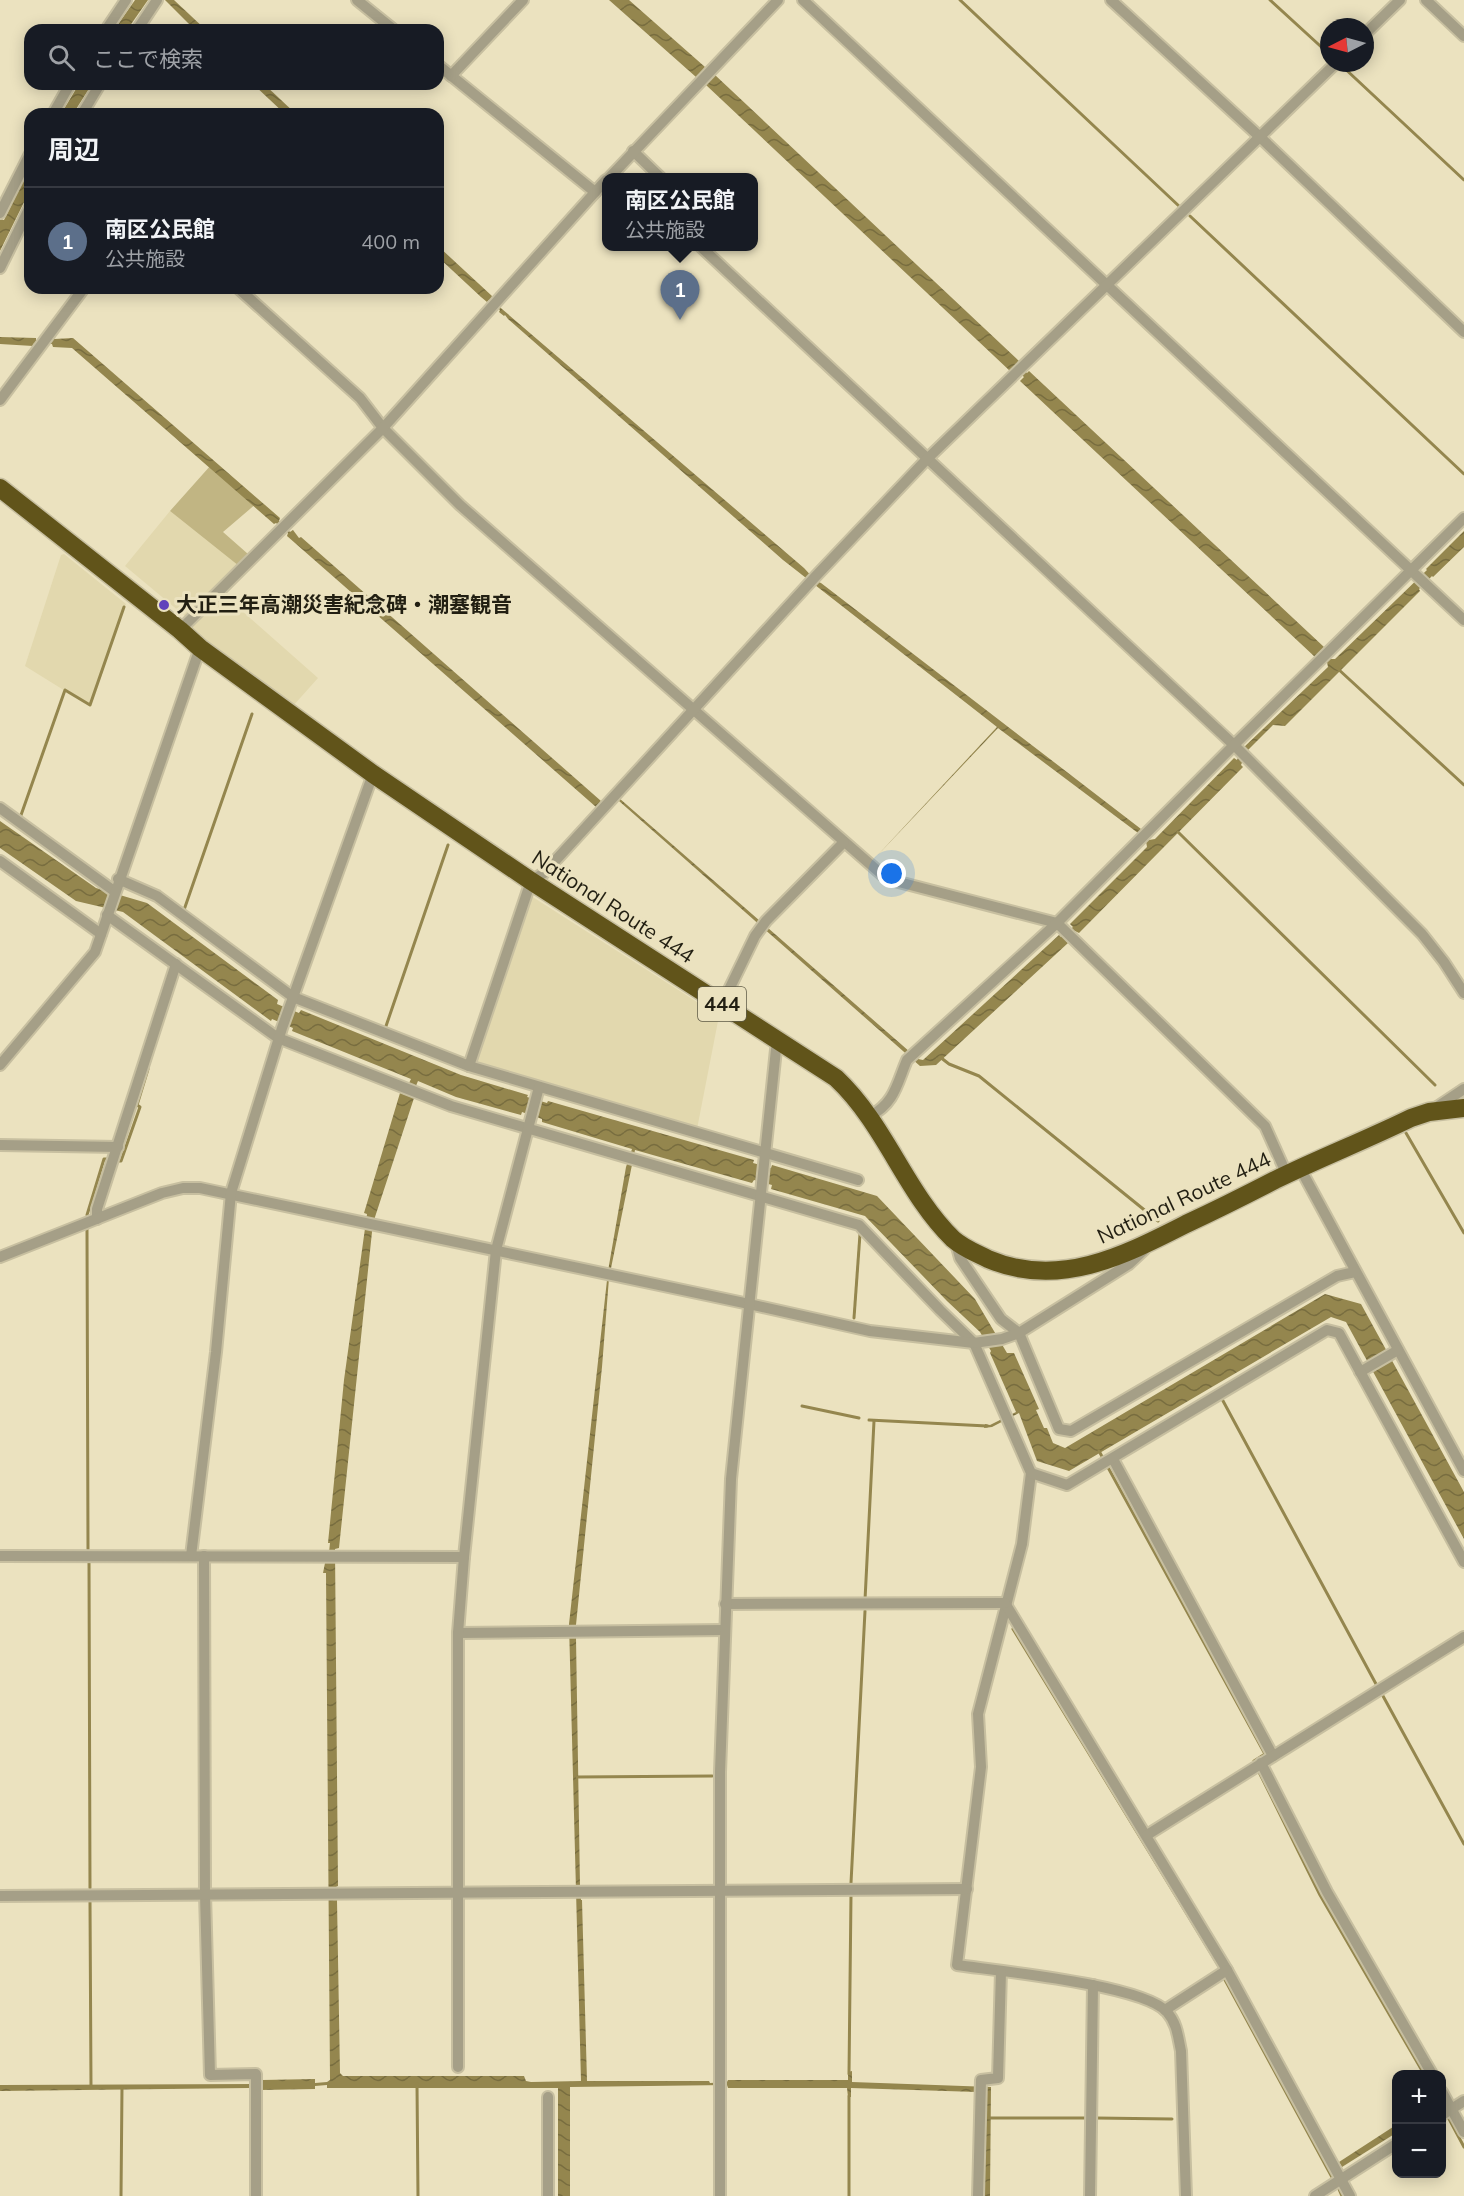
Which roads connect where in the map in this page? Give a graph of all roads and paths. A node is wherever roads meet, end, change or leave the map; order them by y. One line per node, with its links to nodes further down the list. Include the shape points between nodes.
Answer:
1 (126, 0): 10 (street)
2 (157, 0): 11 (street)
3 (357, 0): 12 (street)
4 (523, 0): 17 (street)
5 (778, 0): 23 (street)
6 (803, 0): 33 (street)
7 (1111, 0): 22 (street)
8 (1400, 0): 13 (street)
9 (1426, 0): 14 (street)
10 (110, 24)
11 (141, 24)
12 (387, 24)
13 (1374, 25)
14 (1464, 36)
15 (444, 71): 17 (street)
16 (1327, 72): 22 (street)
17 (451, 76): 28 (street)
18 (66, 90): 20 (street)
19 (96, 90): 21 (street)
20 (56, 108)
21 (86, 108)
22 (1260, 137): 33 (street); 36 (street)
23 (633, 152): 25 (street); 26 (street)
24 (24, 166): 29 (street)
25 (614, 173)
26 (657, 173)
27 (602, 185): 28 (street)
28 (595, 192): 38 (street)
29 (0, 213)
30 (24, 219): 32 (street)
31 (705, 251): 39 (street)
32 (0, 268)
33 (1108, 285): 39 (street); 42 (street)
34 (79, 294): 37 (street)
35 (245, 294): 38 (street, via 360,399)
36 (1464, 333)
37 (0, 400)
38 (384, 428): 44 (street); 46 (street, via 460,506)
39 (926, 460): 46 (street); 47 (street)
40 (0, 488): 44 (highway, National Route 444 / 444)
41 (1464, 518): 42 (street)
42 (1414, 574): 43 (street); 47 (street, via 1324,656)
43 (1464, 620)
44 (180, 630): 45 (highway, National Route 444 / 444)
45 (200, 648): 48 (highway, National Route 444 / 444); 52 (street)
46 (694, 711): 50 (street); 53 (street, via 544,873)
47 (1240, 751): 56 (street, via 1143,836); 59 (street, via 1422,934)
48 (373, 774): 53 (highway, National Route 444 / 444); 60 (street)
49 (0, 808): 54 (street)
50 (844, 842): 56 (street, via 887,879); 61 (street, via 763,925)
51 (0, 861): 57 (street)
52 (118, 879): 54 (street); 60 (street, via 158,896)
53 (531, 881): 61 (highway, National Route 444 / 444); 65 (street)
54 (114, 891): 55 (street)
55 (107, 913): 57 (street); 58 (street)
56 (1057, 924): 70 (street, via 911,1056 897,1089); 75 (street, via 1265,1126)
57 (101, 934): 64 (street, via 94,952)
58 (176, 964): 62 (street); 73 (street)
59 (1464, 993)
60 (291, 1002): 62 (street); 65 (street)
61 (722, 1004): 63 (highway, National Route 444 / 444)
62 (280, 1033): 71 (street, via 451,1106); 77 (street)
63 (777, 1040): 70 (highway, National Route 444 / 444, via 836,1078); 74 (street)
64 (0, 1065)
65 (469, 1066): 67 (street)
66 (1464, 1089): 69 (street)
67 (538, 1092): 71 (street); 74 (street)
68 (1464, 1108): 69 (highway, National Route 444 / 444)
69 (1429, 1112): 75 (highway, National Route 444 / 444)
70 (870, 1116): 80 (highway, National Route 444 / 444, via 922,1202)
71 (529, 1124): 78 (street); 82 (street)
72 (0, 1145): 73 (street)
73 (118, 1147): 79 (street)
74 (765, 1156): 76 (street); 78 (street)
75 (1293, 1171): 81 (highway, National Route 444 / 444); 84 (street)
76 (858, 1180)
77 (231, 1193): 79 (street, via 183,1188); 82 (street); 94 (street)
78 (761, 1193): 85 (street); 87 (street, via 859,1225)
79 (97, 1219): 83 (street)
80 (955, 1240): 81 (highway, National Route 444 / 444, via 1005,1266 1035,1271 1097,1264); 86 (street, via 960,1258)
81 (1152, 1241): 86 (street, via 1129,1264)
82 (496, 1250): 85 (street); 96 (street)
83 (0, 1257)
84 (1355, 1272): 86 (street, via 1337,1276 1071,1431 1059,1429 1048,1417); 88 (street)
85 (749, 1304): 87 (street, via 870,1331); 99 (street, via 731,1479)
86 (1014, 1335): 87 (street)
87 (975, 1343): 92 (street, via 1007,1418 1018,1431)
88 (1398, 1350): 89 (street); 91 (street)
89 (1360, 1372): 90 (street, via 1339,1334 1327,1330); 97 (street)
90 (1108, 1461): 92 (street, via 1067,1485); 103 (street)
91 (1464, 1471)
92 (1031, 1473): 98 (street, via 1022,1544)
93 (0, 1556): 94 (street)
94 (191, 1556): 95 (street)
95 (204, 1556): 96 (street); 109 (street)
96 (464, 1557): 101 (street)
97 (1464, 1562)
98 (1005, 1603): 99 (street); 105 (street); 106 (street, via 978,1714 981,1767)
99 (725, 1604): 100 (street)
100 (724, 1630): 101 (street); 107 (street)
101 (458, 1634): 108 (street)
102 (1464, 1637): 103 (street)
103 (1273, 1756): 104 (street)
104 (1261, 1763): 105 (street); 116 (street, via 1327,1892)
105 (1147, 1835): 111 (street)
106 (967, 1889): 107 (street); 112 (street, via 957,1965)
107 (719, 1890): 108 (street); 126 (street)
108 (459, 1892): 109 (street); 115 (street)
109 (205, 1894): 110 (street); 124 (street, via 210,2075 256,2074)
110 (0, 1896)
111 (1227, 1970): 114 (street); 123 (street)
112 (1001, 1971): 113 (street); 127 (street, via 998,2079 981,2080)
113 (1093, 1985): 114 (street); 128 (street)
114 (1166, 2010): 129 (street, via 1177,2030 1181,2050)
115 (458, 2067)
116 (1430, 2070)
117 (548, 2097): 125 (street)
118 (1464, 2101): 119 (street)
119 (1446, 2103)
120 (1446, 2105): 121 (street)
121 (1464, 2132)
122 (1392, 2147): 123 (street)
123 (1341, 2179): 130 (street); 131 (street)
124 (256, 2196)
125 (548, 2196)
126 (720, 2196)
127 (978, 2196)
128 (1090, 2196)
129 (1186, 2196)
130 (1315, 2196)
131 (1350, 2196)

